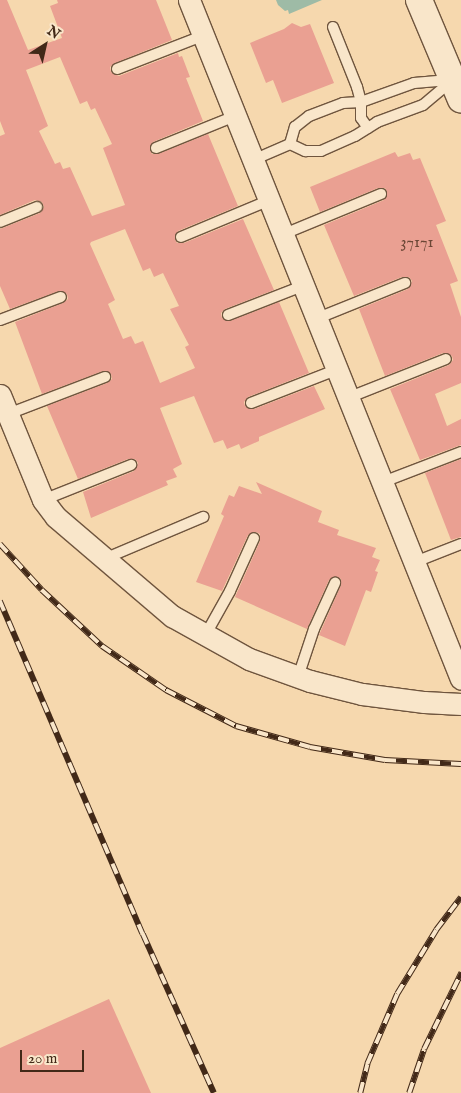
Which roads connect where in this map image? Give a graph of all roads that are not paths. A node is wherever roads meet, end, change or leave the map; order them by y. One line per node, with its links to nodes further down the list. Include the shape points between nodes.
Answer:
1 (189, 0): 4 (street)
2 (420, 0): 6 (street)
3 (333, 27): 7 (lane)
4 (202, 36): 5 (lane); 8 (street)
5 (116, 69)
6 (458, 86): 7 (lane, via 414,83); 9 (lane)
7 (361, 102): 9 (lane, via 361,118); 10 (lane, via 343,103 309,116 295,127)
8 (235, 116): 11 (lane); 12 (street)
9 (368, 128): 10 (lane, via 321,151 305,152)
10 (290, 144): 12 (lane)
11 (156, 148)
12 (253, 160): 14 (street)
13 (381, 194): 17 (lane)
14 (270, 200): 17 (street); 18 (lane)
15 (37, 207): 16 (lane)
16 (0, 222)
17 (284, 234): 20 (street)
18 (181, 237)
19 (405, 283): 23 (lane)
20 (305, 285): 22 (lane); 23 (street)
21 (61, 297): 24 (lane)
22 (228, 315)
23 (318, 318): 26 (street)
24 (0, 320)
25 (446, 359): 29 (lane)
26 (338, 368): 29 (street); 30 (lane)
27 (105, 377): 31 (lane)
28 (0, 395): 31 (street)
29 (350, 397): 34 (street)
30 (251, 403)
31 (8, 414): 35 (street)
32 (461, 452): 34 (lane)
33 (131, 465): 35 (lane)
34 (383, 482): 40 (street)
35 (43, 500): 39 (street, via 70,532)
36 (203, 517): 39 (lane)
37 (254, 538): 42 (lane)
38 (461, 544): 40 (lane)
39 (103, 560): 42 (street, via 172,616)
40 (415, 562): 43 (street)
41 (335, 583): 44 (lane, via 314,629)
42 (206, 634): 44 (street, via 249,658)
43 (455, 645): 45 (street)
44 (298, 677): 46 (street, via 362,694)
45 (461, 679)
46 (461, 704)

